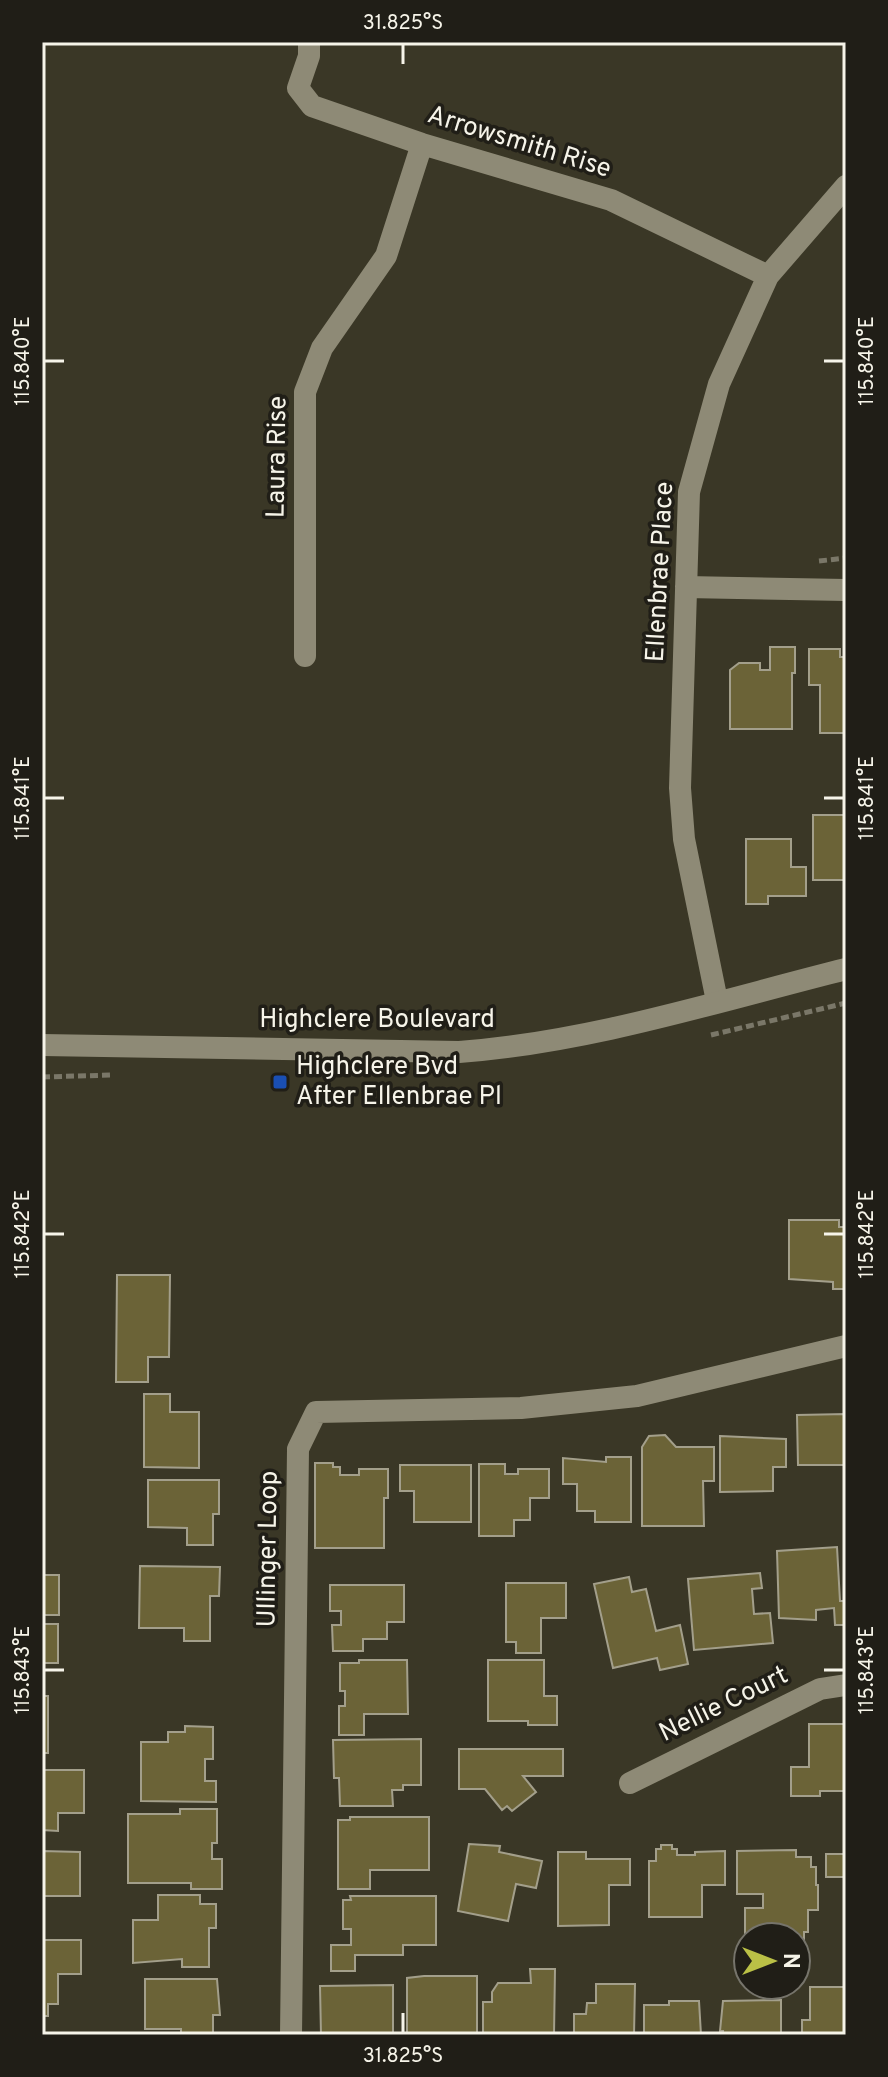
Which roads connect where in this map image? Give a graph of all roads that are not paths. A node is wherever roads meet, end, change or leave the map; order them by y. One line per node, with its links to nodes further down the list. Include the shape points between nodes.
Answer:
1 (309, 42): 2 (street, Arrowsmith Rise, via 298,88 312,106)
2 (422, 144): 4 (street, Arrowsmith Rise, via 611,200); 7 (street, Laura Rise, via 386,256 322,348 305,392)
3 (846, 186): 4 (street, Ellenbrae Place)
4 (768, 276): 5 (street, Ellenbrae Place, via 719,384 689,492)
5 (686, 587): 6 (street); 9 (street, Ellenbrae Place, via 680,788 684,839)
6 (846, 590)
7 (305, 656)
8 (846, 969): 9 (street, Highclere Boulevard)
9 (717, 1001): 10 (street, Highclere Boulevard, via 551,1042 459,1052)
10 (42, 1045)
11 (846, 1346): 14 (street, Ullinger Loop, via 637,1396 521,1408 316,1412 298,1449)
12 (846, 1685): 13 (street, Nellie Court, via 820,1689)
13 (630, 1783)
14 (291, 2035)

